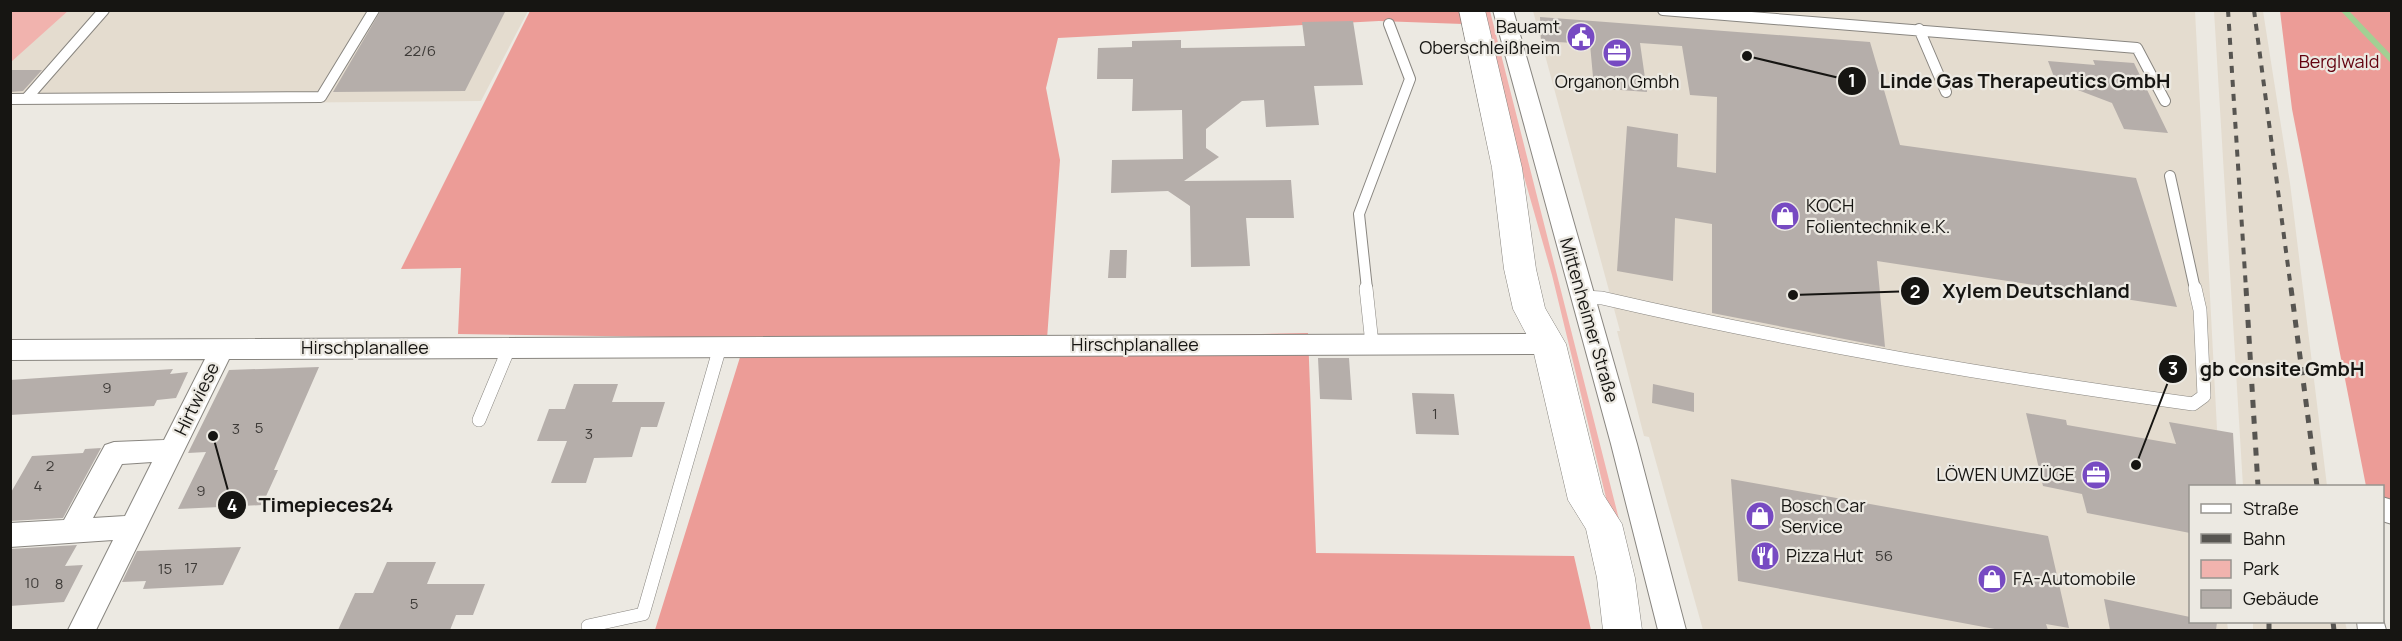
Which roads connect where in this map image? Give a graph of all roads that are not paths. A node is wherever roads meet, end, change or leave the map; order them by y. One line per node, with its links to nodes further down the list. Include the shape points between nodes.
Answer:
1 (104, 10): 10 (lane)
2 (374, 10): 10 (lane, via 321,97)
3 (1472, 10): 15 (main road, via 1508,168 1520,269 1529,309)
4 (1503, 10): 13 (street, Mittenheimer Straße)
5 (1663, 10): 7 (lane)
6 (1389, 24): 14 (lane, via 1410,79 1359,214)
7 (1918, 29): 8 (lane); 11 (lane, via 2137,48)
8 (1946, 92)
9 (10, 99): 10 (lane)
10 (26, 99)
11 (2165, 101)
12 (2170, 176): 13 (lane, via 2200,310 2204,396 2193,404 1951,367)
13 (1583, 297): 30 (street, Mittenheimer Straße)
14 (1372, 344): 15 (street, Hirschplanallee); 16 (street, Hirschplanallee)
15 (1549, 344): 22 (main road)
16 (720, 347): 17 (street, Hirschplanallee); 26 (lane, via 643,614)
17 (508, 348): 18 (street, Hirschplanallee); 20 (lane)
18 (222, 349): 19 (street, Hirschplanallee); 21 (street, Hirtwiese)
19 (10, 350)
20 (479, 420)
21 (172, 450): 23 (street, Hirtwiese); 24 (street, Hirtwiese, via 114,453)
22 (1587, 500): 28 (main road, via 1581,525); 29 (main road, via 1602,524 1616,578)
23 (134, 527): 24 (street); 27 (street, Hirtwiese)
24 (72, 531): 25 (street)
25 (10, 535)
26 (588, 626)
27 (82, 630)
28 (1612, 630)
29 (1623, 630)
30 (1672, 630)

